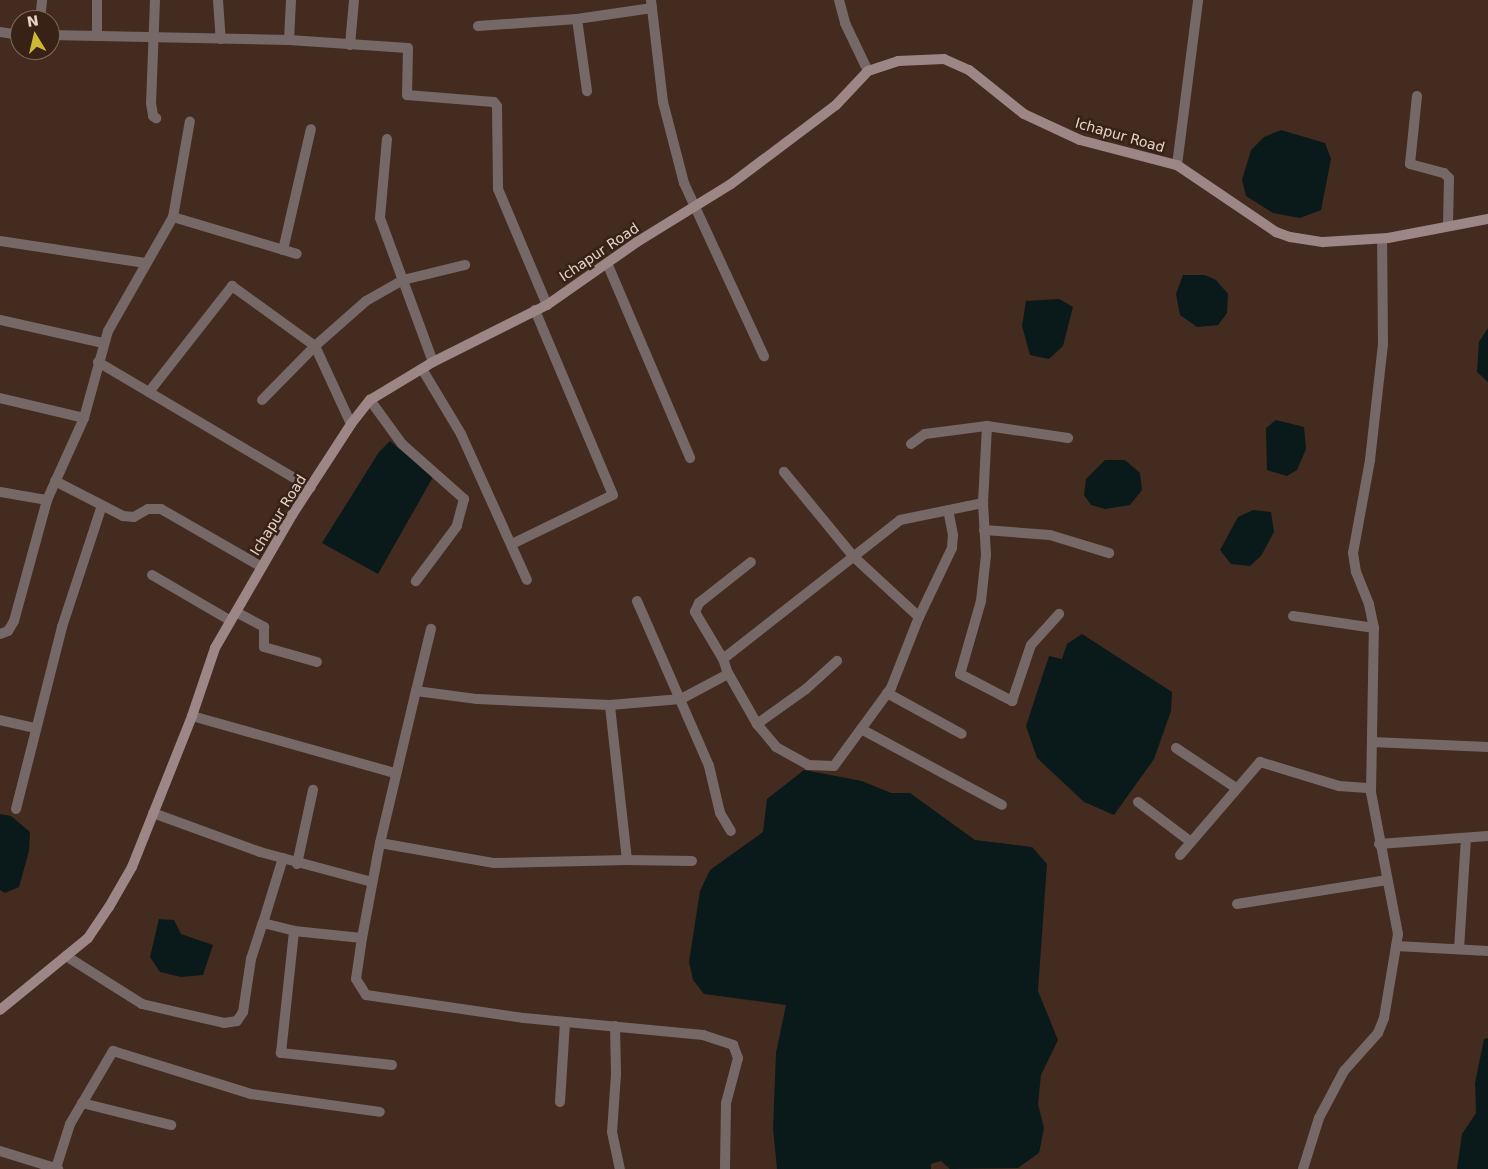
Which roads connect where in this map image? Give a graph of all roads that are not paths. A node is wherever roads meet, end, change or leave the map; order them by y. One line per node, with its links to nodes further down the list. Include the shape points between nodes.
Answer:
1 (97, 0): 12 (street)
2 (155, 0): 13 (street)
3 (218, 0): 14 (street)
4 (291, 0): 15 (street)
5 (354, 0): 16 (street)
6 (839, 0): 17 (street, via 845,23)
7 (1198, 0): 24 (street)
8 (651, 4): 9 (street); 25 (street, via 664,102 684,183)
9 (577, 19): 10 (street); 18 (street)
10 (478, 26)
11 (60, 35): 12 (street)
12 (97, 36): 13 (street)
13 (155, 37): 14 (street); 20 (street, via 151,103)
14 (221, 39): 15 (street)
15 (289, 40): 16 (street)
16 (350, 45): 37 (street, via 408,48 407,95 494,102 497,106 498,189)
17 (868, 71): 24 (street, Ichapur Road, via 898,61 944,59 969,70 1024,114 1040,122 1080,140); 25 (street, Ichapur Road, via 836,105 731,184)
18 (587, 91)
19 (1417, 96): 28 (street, via 1409,160 1416,168 1444,172 1450,178)
20 (156, 118)
21 (190, 121): 26 (street)
22 (311, 129): 31 (street)
23 (387, 138): 36 (street, via 380,218)
24 (1177, 165): 29 (street, Ichapur Road, via 1276,232 1323,242)
25 (696, 206): 34 (street, Ichapur Road); 42 (street)
26 (174, 217): 31 (street); 33 (street)
27 (1488, 220): 28 (street, Ichapur Road)
28 (1448, 226): 29 (street, Ichapur Road)
29 (1382, 239): 78 (street, via 1383,344 1370,460 1353,553)
30 (0, 241): 33 (street)
31 (283, 250): 32 (street)
32 (297, 254)
33 (144, 263): 40 (street)
34 (606, 263): 37 (street, Ichapur Road); 55 (street)
35 (464, 265): 36 (street)
36 (403, 280): 41 (street, via 366,300); 44 (street)
37 (546, 305): 38 (street, Ichapur Road)
38 (535, 310): 44 (street, Ichapur Road); 65 (street, via 613,495)
39 (0, 320): 40 (street)
40 (103, 343): 43 (street)
41 (315, 346): 46 (street, via 232,286); 48 (street); 51 (street)
42 (764, 356)
43 (98, 362): 46 (street); 50 (street)
44 (433, 362): 45 (street, Ichapur Road)
45 (422, 369): 49 (street, Ichapur Road); 65 (street, via 461,434)
46 (149, 392): 58 (street)
47 (0, 398): 50 (street)
48 (262, 400)
49 (370, 400): 51 (street, Ichapur Road); 72 (street, via 402,444 464,499 457,526)
50 (84, 418): 57 (street)
51 (351, 424): 58 (street, Ichapur Road)
52 (987, 426): 53 (street); 54 (street, via 926,434); 61 (street)
53 (1068, 438)
54 (911, 444)
55 (690, 458)
56 (784, 472): 67 (street)
57 (55, 481): 60 (street); 62 (street)
58 (311, 488): 69 (street, Ichapur Road)
59 (0, 492): 60 (street)
60 (47, 500): 80 (street, via 14,621 8,631)
61 (983, 503): 63 (street); 64 (street)
62 (102, 505): 69 (street, via 123,516 134,517 148,509 161,509); 92 (street)
63 (948, 510): 67 (street, via 900,520); 77 (street, via 952,548)
64 (984, 530): 66 (street, via 1050,535); 74 (street, via 982,601 960,674 1012,701 1031,645)
65 (512, 544): 71 (street)
66 (1109, 553)
67 (853, 556): 77 (street); 81 (street)
68 (751, 562): 81 (street, via 699,603 694,612)
69 (262, 567): 75 (street, Ichapur Road)
70 (152, 575): 75 (street)
71 (527, 580)
72 (416, 581)
73 (637, 601): 87 (street)
74 (1058, 614)
75 (234, 616): 83 (street, via 264,627 264,647); 89 (street, Ichapur Road, via 215,648)
76 (1293, 616): 78 (street)
77 (919, 617): 86 (street, via 901,667)
78 (1374, 628): 95 (street)
79 (431, 629): 85 (street)
80 (0, 634)
81 (723, 659): 84 (street)
82 (837, 661): 91 (street, via 806,689)
83 (317, 662)
84 (728, 673): 87 (street); 91 (street)
85 (416, 691): 88 (street, via 477,700); 98 (street)
86 (887, 693): 93 (street); 94 (street)
87 (681, 699): 88 (street); 106 (street, via 709,766 720,813)
88 (610, 705): 114 (street)
89 (192, 716): 98 (street); 105 (street, Ichapur Road)
90 (0, 720): 92 (street)
91 (757, 724): 93 (street, via 776,747 808,765 834,766)
92 (34, 728): 104 (street)
93 (861, 729): 103 (street)
94 (962, 734)
95 (1372, 742): 96 (street); 100 (street)
96 (1488, 747)
97 (1176, 748): 99 (street)
98 (396, 773): 110 (street)
99 (1236, 788): 100 (street, via 1252,768 1264,761 1339,786); 109 (street)
100 (1371, 788): 111 (street)
101 (313, 790): 116 (street)
102 (1138, 802): 109 (street)
103 (1002, 805)
104 (16, 809)
105 (153, 813): 113 (street); 126 (street, Ichapur Road, via 132,867 109,907 88,938)
106 (731, 830)
107 (1488, 836): 108 (street)
108 (1466, 838): 111 (street); 124 (street)
109 (1191, 842): 112 (street)
110 (380, 843): 114 (street, via 494,862); 118 (street)
111 (1379, 844): 117 (street)
112 (1180, 855)
113 (283, 858): 116 (street); 120 (street)
114 (627, 860): 115 (street)
115 (692, 861)
116 (297, 864): 118 (street)
117 (1387, 880): 119 (street); 123 (street, via 1398,934)
118 (372, 882): 122 (street)
119 (1237, 904)
120 (263, 923): 121 (street); 126 (street, via 251,959 243,1012 237,1021 224,1023 142,1004)
121 (294, 931): 122 (street); 130 (street, via 281,1053)
122 (362, 938): 128 (street, via 356,979 366,995)
123 (1396, 946): 124 (street); 139 (street, via 1384,1018 1378,1032 1344,1071 1331,1094 1319,1118)
124 (1459, 949): 125 (street)
125 (1488, 951)
126 (66, 956): 127 (street, Ichapur Road)
127 (0, 1010)
128 (565, 1022): 129 (street); 131 (street)
129 (614, 1026): 137 (street, via 616,1074 612,1132); 138 (street, via 703,1036 733,1045 738,1058 726,1103)
130 (392, 1064)
131 (560, 1102)
132 (82, 1103): 133 (street, via 113,1052 251,1094); 134 (street); 136 (street, via 70,1124)
133 (380, 1112)
134 (171, 1125)
135 (0, 1151): 136 (street)
136 (57, 1169)
137 (620, 1169)
138 (725, 1169)
139 (1303, 1169)

